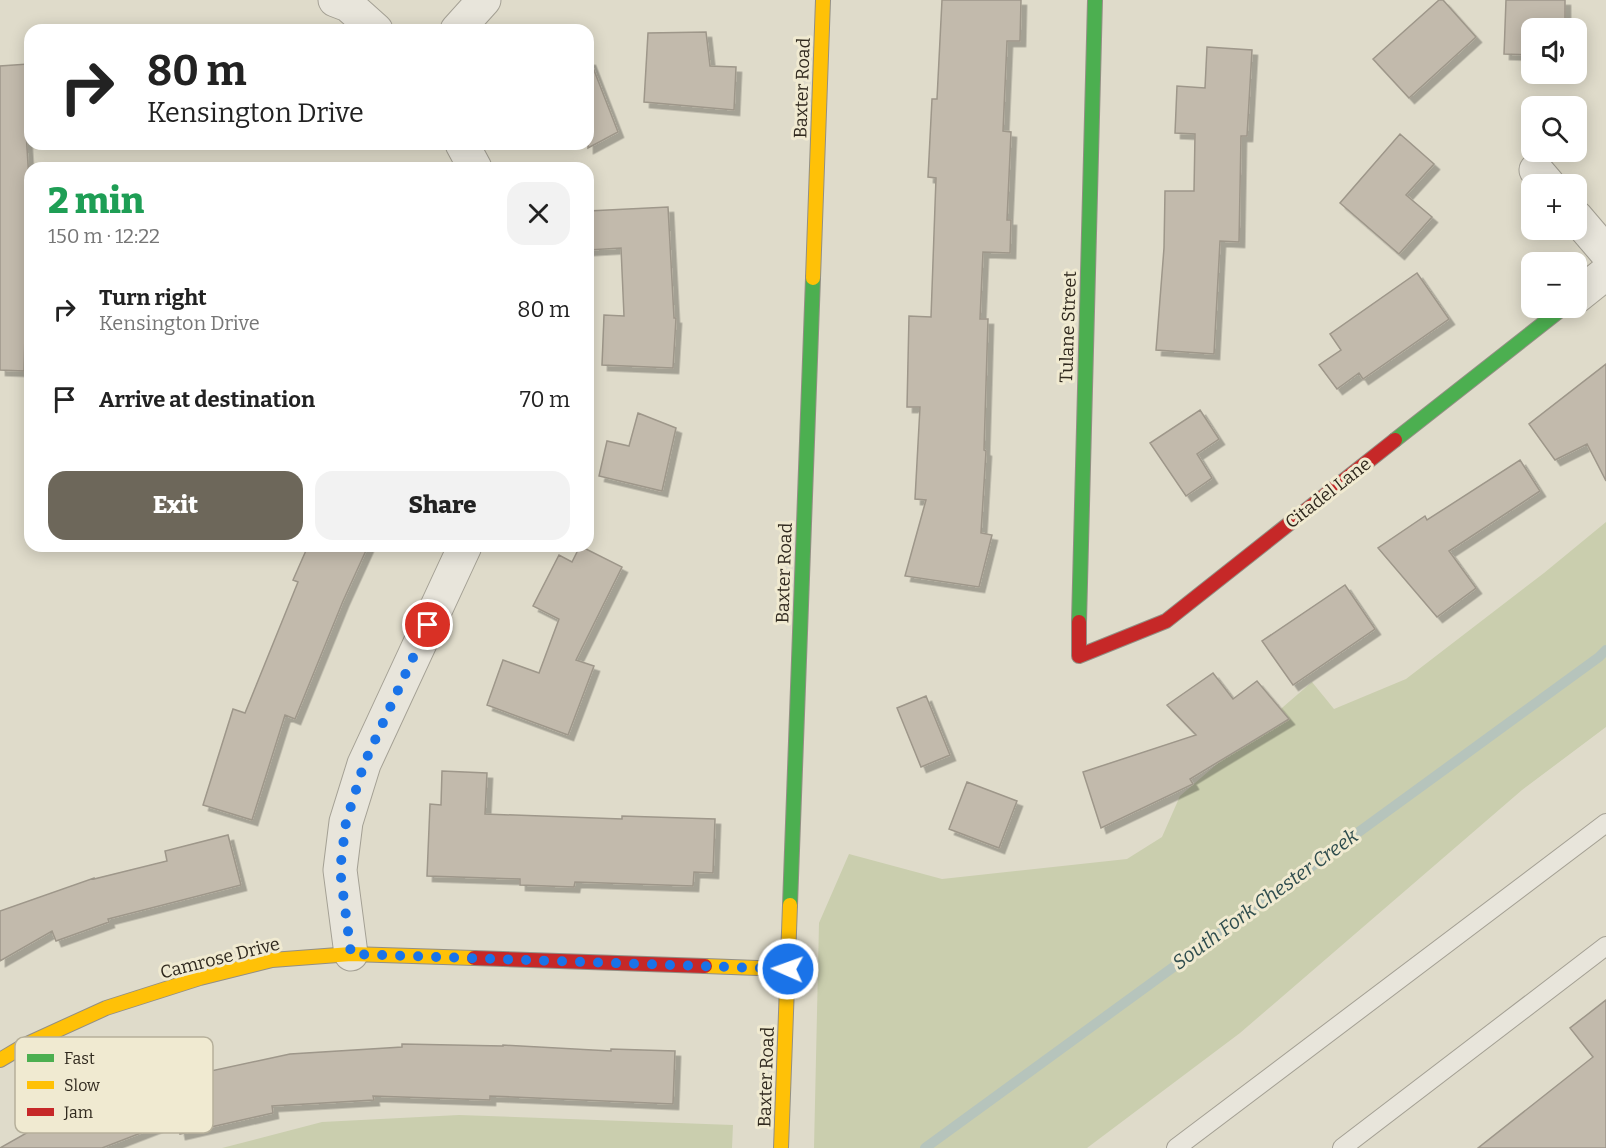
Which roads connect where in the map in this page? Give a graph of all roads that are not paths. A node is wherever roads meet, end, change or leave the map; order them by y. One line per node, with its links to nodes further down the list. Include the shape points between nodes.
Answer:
1 (335, 0): 5 (street, via 348,5)
2 (484, 0): 6 (street)
3 (823, 0): 17 (street, Baxter Road)
4 (1095, 0): 13 (street, Tulane Street)
5 (369, 24)
6 (462, 24)
7 (1587, 230): 8 (street)
8 (1606, 252)
9 (1606, 273): 10 (street)
10 (1587, 288)
11 (1550, 318): 13 (street, Citadel Lane, via 1166,621)
12 (462, 552): 16 (street, via 364,764 346,822 340,870)
13 (1079, 656)
14 (1606, 823): 22 (lane)
15 (1606, 946): 23 (lane)
16 (351, 954): 17 (street, Camrose Drive); 18 (street, Camrose Drive, via 272,960 200,978 106,1008)
17 (788, 969): 21 (street, Baxter Road)
18 (42, 1037)
19 (15, 1051): 20 (street, Camrose Drive)
20 (0, 1059)
21 (781, 1148)
22 (1176, 1148)
23 (1342, 1148)

